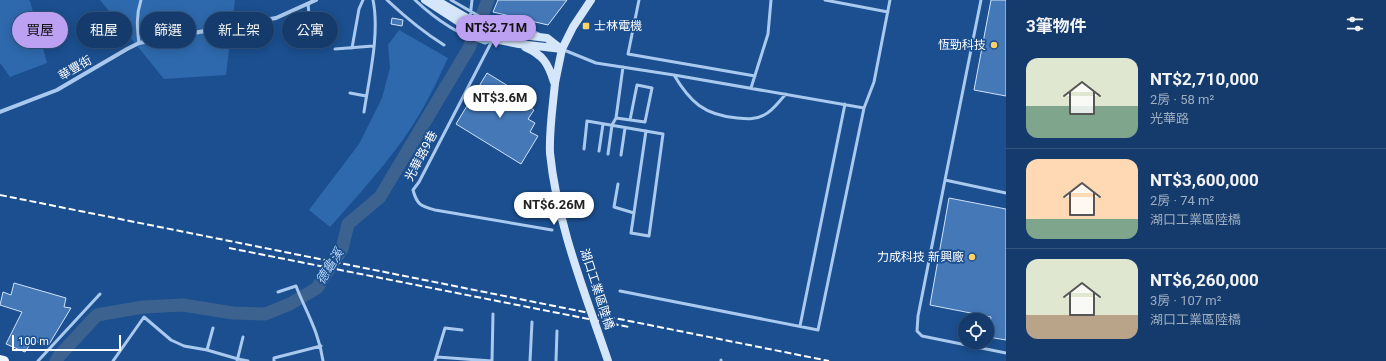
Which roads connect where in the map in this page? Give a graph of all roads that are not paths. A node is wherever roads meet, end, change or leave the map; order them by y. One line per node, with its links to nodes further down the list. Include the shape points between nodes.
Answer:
1 (142, 0): 23 (lane, via 136,20)
2 (316, 0): 17 (street, 華豐街)
3 (363, 0): 27 (lane)
4 (373, 0): 26 (lane)
5 (387, 0): 25 (lane, via 414,25)
6 (415, 0): 20 (lane, via 440,20)
7 (425, 0): 20 (street)
8 (436, 0): 20 (street)
9 (451, 0): 20 (lane)
10 (472, 0): 20 (lane)
11 (591, 0): 29 (street, 湖口工業區陸橋)
12 (639, 0): 32 (lane, via 628,54)
13 (771, 0): 32 (lane, via 768,34)
14 (825, 0): 19 (lane)
15 (890, 0): 19 (lane)
16 (981, 0): 52 (lane)
17 (308, 4): 18 (lane); 23 (street, 華豐街, via 276,18)
18 (309, 12)
19 (888, 12): 39 (lane, via 874,82)
20 (469, 21): 21 (street); 21 (lane)
21 (481, 30): 22 (street); 29 (street, via 547,38)
22 (494, 39): 24 (street); 56 (lane, 光華路9巷, via 413,190 416,200 435,210)
23 (139, 43): 40 (street, 華豐街, via 57,90)
24 (519, 44): 29 (street); 33 (street, via 540,55 550,68)
25 (444, 45)
26 (373, 46): 27 (lane); 37 (lane)
27 (352, 48): 28 (lane)
28 (335, 49)
29 (562, 49): 30 (lane, via 596,63); 33 (street, 湖口工業區陸橋)
30 (623, 67): 31 (lane); 42 (lane)
31 (674, 75): 34 (lane); 36 (lane, via 696,104 709,112 728,117 752,119 763,116)
32 (755, 76): 34 (lane)
33 (555, 83): 82 (street, 湖口工業區陸橋, bridge, via 550,152 559,207)
34 (751, 88): 36 (lane)
35 (350, 94): 37 (lane)
36 (786, 94): 38 (lane)
37 (366, 96): 41 (lane)
38 (845, 104): 39 (lane); 62 (lane)
39 (864, 108): 62 (lane, via 818,330)
40 (0, 112)
41 (364, 112)
42 (616, 118): 43 (lane); 45 (lane)
43 (630, 120): 43 (lane, via 645,122 652,88 637,86)
44 (603, 124): 45 (lane); 48 (lane, via 587,121); 49 (lane)
45 (612, 124): 46 (lane); 50 (lane)
46 (625, 128): 47 (lane); 51 (lane)
47 (646, 131): 55 (lane); 55 (lane, via 664,134 649,236 631,233)
48 (584, 149)
49 (599, 151)
50 (608, 154)
51 (621, 155)
52 (945, 180): 54 (lane); 69 (lane, via 917,331 922,336)
53 (618, 184): 55 (lane, via 614,207)
54 (1006, 193)
55 (634, 213)
56 (552, 230)
57 (620, 291): 62 (lane)
58 (278, 292): 67 (lane, via 296,286)
59 (100, 294): 74 (lane)
60 (493, 314): 79 (lane)
61 (532, 322): 80 (lane)
62 (800, 326)
63 (213, 328): 68 (lane)
64 (462, 330): 70 (lane, via 445,328)
65 (557, 331): 81 (lane)
66 (243, 337): 72 (lane)
67 (321, 346): 77 (lane, via 274,358); 78 (lane)
68 (206, 350): 72 (lane); 75 (lane, via 184,346 171,340 144,318)
69 (1006, 352)
70 (436, 359): 79 (lane)
71 (0, 360): 73 (main road)
72 (238, 360): 76 (lane)
73 (4, 361)
74 (38, 361)
75 (113, 361)
76 (248, 361)
77 (274, 361)
78 (323, 361)
79 (492, 361)
80 (530, 361)
81 (556, 361)
82 (608, 361)

